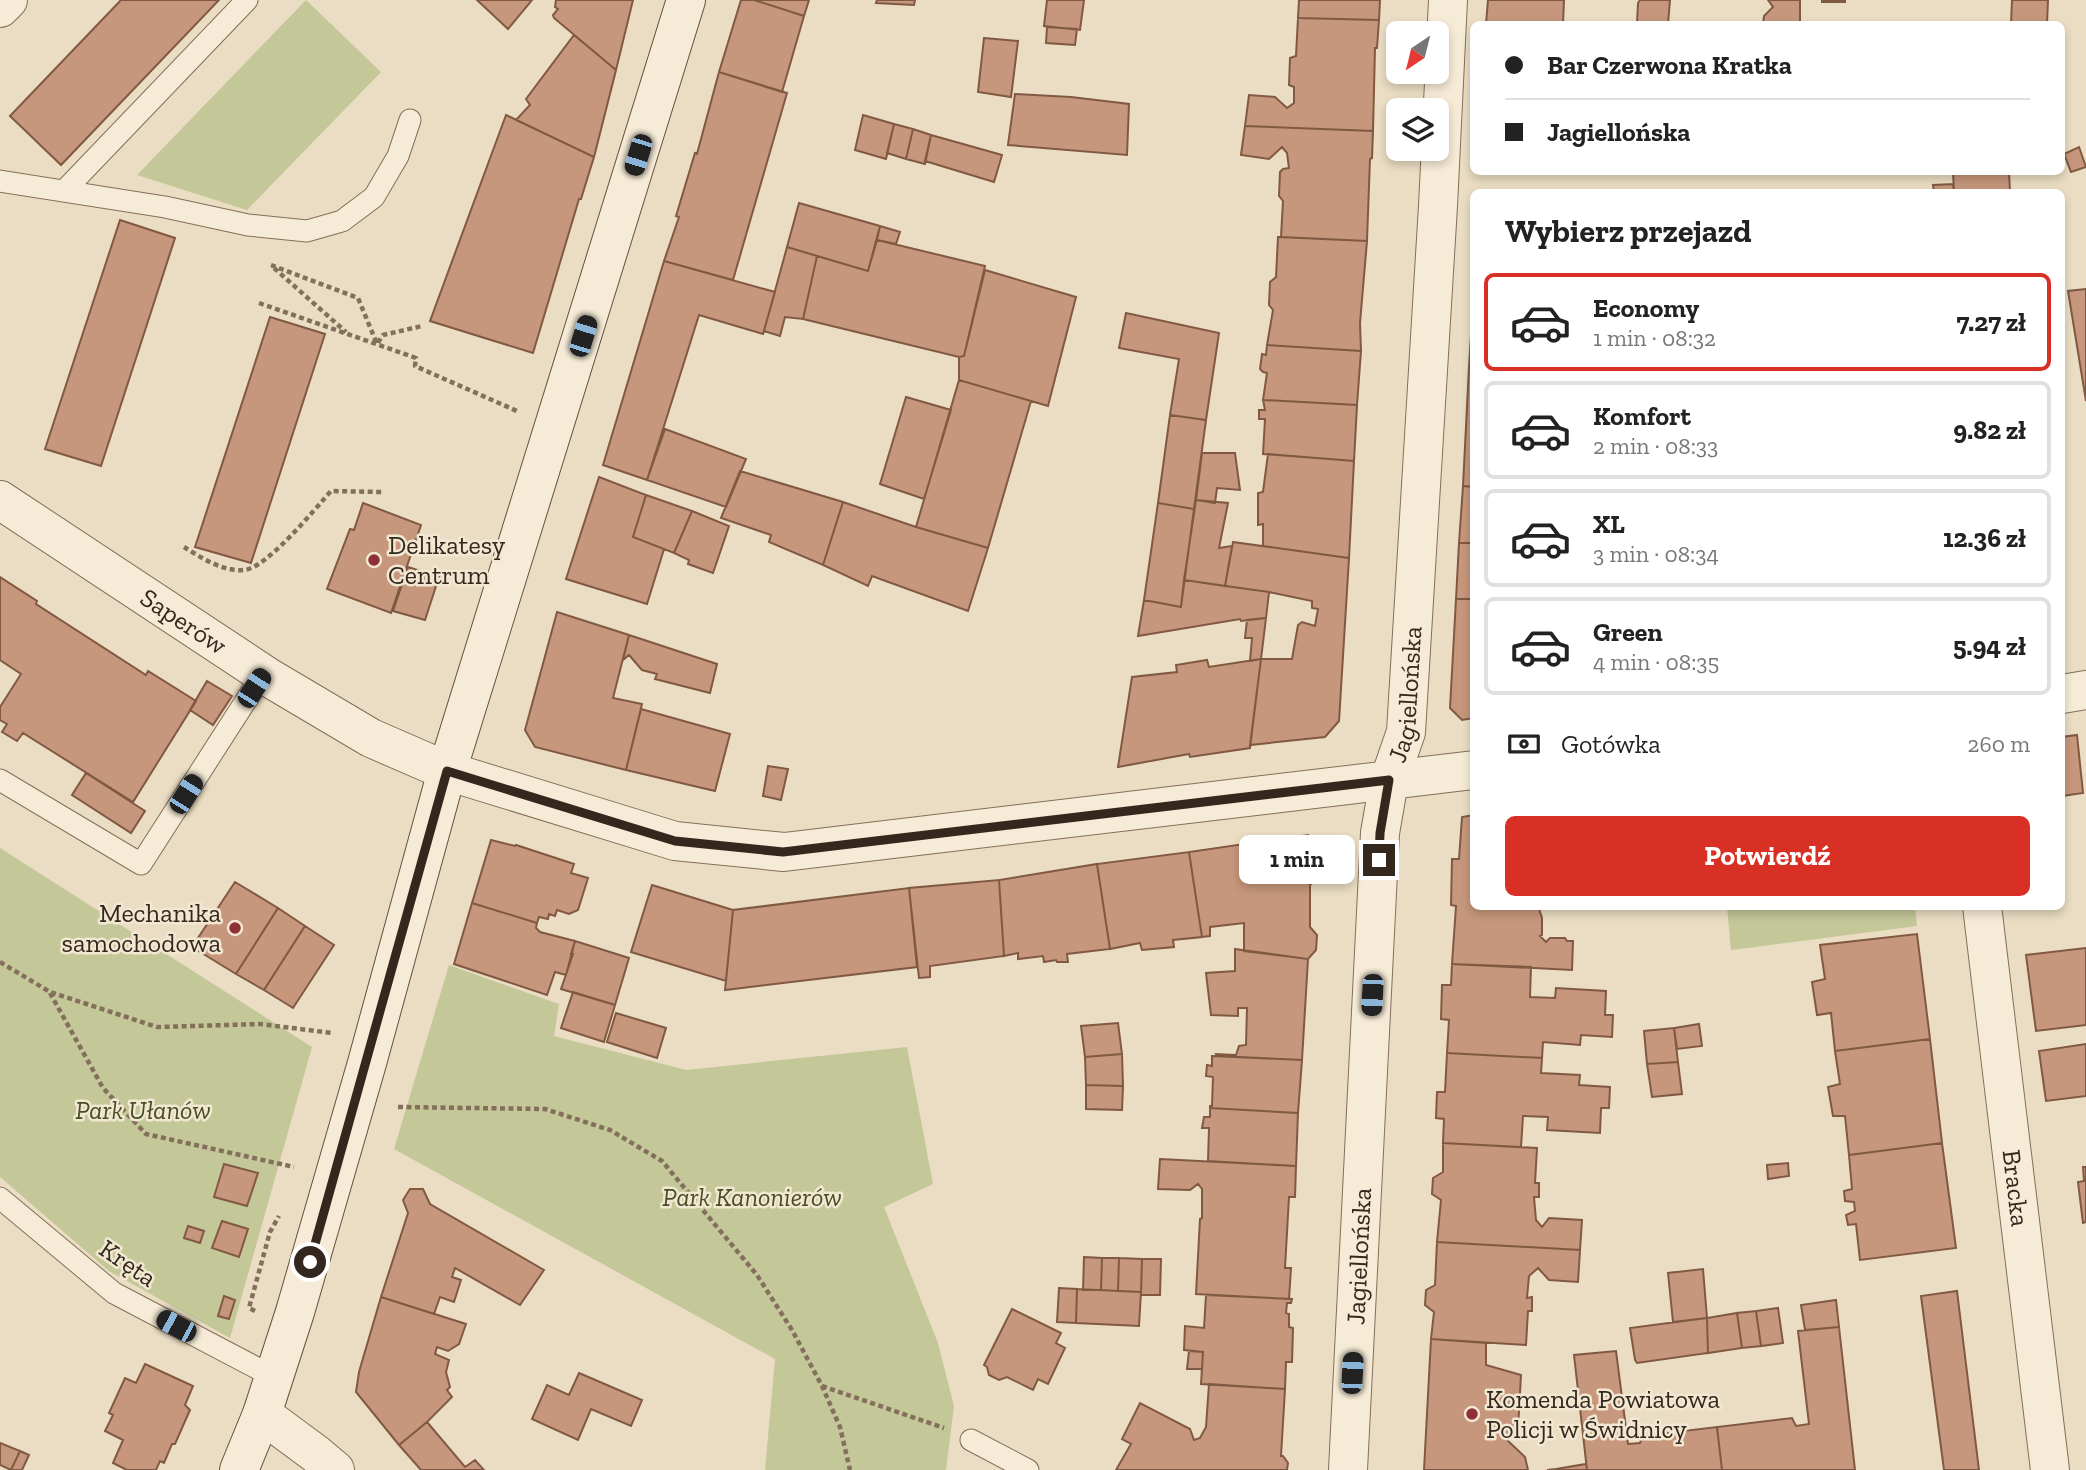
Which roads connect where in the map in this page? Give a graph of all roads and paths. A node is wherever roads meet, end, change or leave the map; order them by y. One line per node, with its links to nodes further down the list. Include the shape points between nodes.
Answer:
1 (8, 0): 5 (street)
2 (247, 0): 8 (lane)
3 (686, 0): 21 (street)
4 (1448, 0): 23 (street, Jagiellońska, via 1406,732)
5 (0, 8)
6 (410, 120): 8 (lane, via 398,156 374,197 342,221 307,231 248,225)
7 (0, 181): 8 (lane)
8 (64, 191)
9 (259, 303): 11 (path)
10 (422, 326): 12 (path, via 383,335)
11 (347, 333): 12 (path); 12 (path, via 271,265 358,299)
12 (377, 344): 13 (path, via 416,358 415,366)
13 (522, 413)
14 (382, 492): 16 (path, via 331,491 253,568 242,571 206,560)
15 (0, 500): 17 (street, Saperów)
16 (184, 547)
17 (262, 674): 21 (street, Saperów, via 371,738); 22 (lane, via 141,863)
18 (2086, 690): 19 (street)
19 (2065, 694)
20 (1470, 770): 23 (street, Saperów)
21 (447, 771): 23 (street, Saperów, via 675,841 783,852); 31 (street)
22 (0, 780)
23 (1389, 780): 40 (street, Jagiellońska, via 1380,833)
24 (1982, 910): 41 (street, Bracka)
25 (0, 962): 26 (path)
26 (50, 992): 27 (path, via 157,1027 260,1024); 29 (path, via 103,1088 146,1134)
27 (332, 1034)
28 (398, 1107): 32 (path, via 545,1109 610,1130 662,1161 757,1275)
29 (294, 1167)
30 (0, 1198): 31 (lane, Kręta, via 114,1293)
31 (274, 1377): 33 (street)
32 (822, 1386): 34 (path); 38 (path, via 840,1427)
33 (262, 1414): 36 (street); 37 (street)
34 (933, 1423)
35 (971, 1440): 39 (lane)
36 (239, 1470)
37 (335, 1470)
38 (850, 1470)
39 (1028, 1470)
40 (1349, 1470)
41 (2050, 1470)

